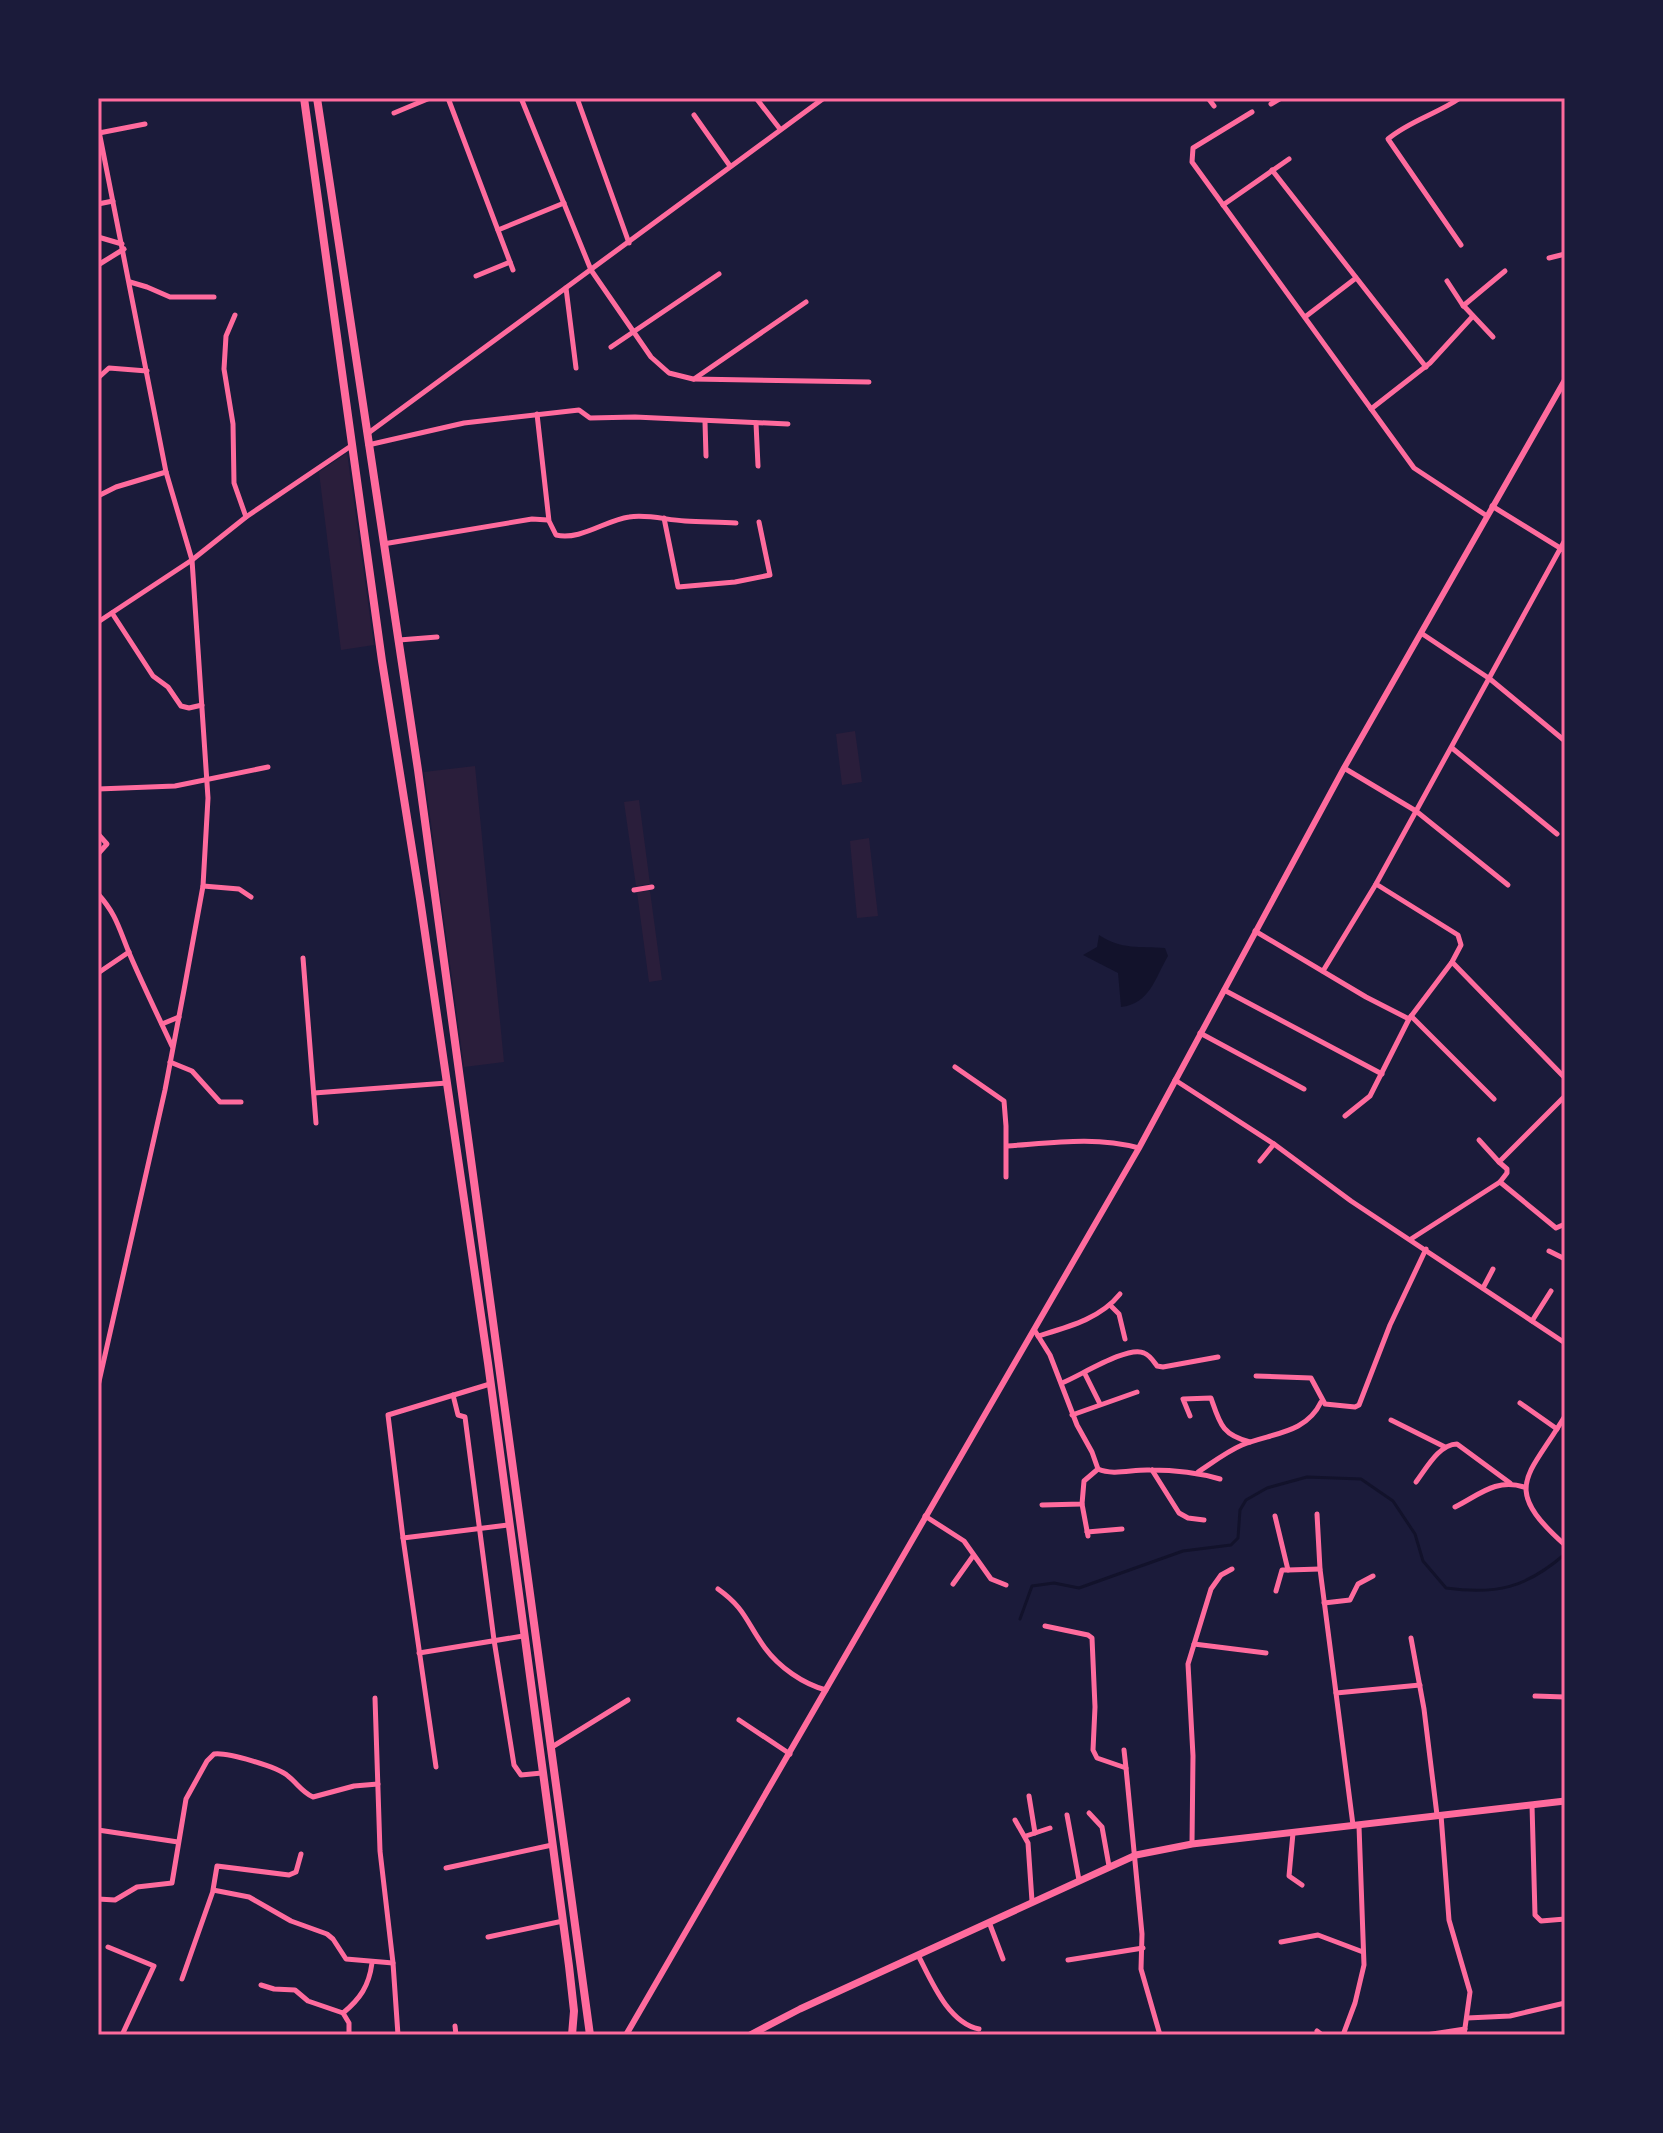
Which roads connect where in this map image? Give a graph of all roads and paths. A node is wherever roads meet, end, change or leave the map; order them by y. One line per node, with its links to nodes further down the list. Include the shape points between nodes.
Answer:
1 (304, 98): 68 (main road)
2 (317, 98): 67 (main road)
3 (430, 98): 15 (street)
4 (448, 98): 28 (street)
5 (521, 98): 25 (street)
6 (577, 98): 30 (street)
7 (824, 98): 19 (street)
8 (1208, 98): 13 (street)
9 (1281, 98): 12 (street)
10 (1460, 98): 31 (street, via 1388,139)
11 (758, 99): 19 (street)
12 (1271, 104)
13 (1214, 106)
14 (1252, 112): 27 (street, via 1191,151 1192,162)
15 (394, 113)
16 (694, 115): 22 (street)
17 (145, 124): 20 (street)
18 (98, 126): 20 (street)
19 (780, 129): 22 (street)
20 (99, 133): 24 (street)
21 (1289, 159): 23 (street)
22 (730, 166): 30 (street)
23 (1272, 170): 27 (street); 42 (street)
24 (113, 201): 26 (street); 32 (street)
25 (564, 203): 28 (street); 38 (street)
26 (98, 204)
27 (1223, 205): 51 (street)
28 (498, 230): 35 (street)
29 (98, 237): 32 (street)
30 (629, 243): 38 (street)
31 (1461, 245)
32 (123, 246): 36 (street); 44 (street)
33 (1565, 254): 34 (street)
34 (1549, 258)
35 (510, 262): 37 (street); 41 (street)
36 (98, 265)
37 (513, 270)
38 (591, 270): 45 (street); 52 (street)
39 (1505, 271): 48 (street)
40 (719, 274): 52 (street)
41 (476, 276)
42 (1356, 278): 51 (street); 55 (street)
43 (1447, 281): 48 (street)
44 (130, 282): 46 (street, via 170,297); 57 (street)
45 (566, 288): 56 (street); 67 (street)
46 (214, 297)
47 (806, 302): 59 (street)
48 (1463, 306): 50 (street)
49 (235, 315): 75 (street, via 226,336 224,369 233,424 234,483)
50 (1473, 316): 53 (street); 55 (street)
51 (1305, 317): 62 (street)
52 (634, 332): 54 (street); 59 (street, via 669,373)
53 (1493, 337)
54 (611, 347)
55 (1426, 367): 62 (street)
56 (576, 368)
57 (147, 371): 58 (street, via 109,368); 71 (street)
58 (98, 378)
59 (693, 379): 61 (street)
60 (1565, 380): 73 (street)
61 (869, 382)
62 (1371, 409): 74 (street, via 1414,468)
63 (537, 414): 64 (street, via 579,410 590,418); 67 (street); 77 (street)
64 (705, 422): 65 (street); 69 (street)
65 (756, 423): 66 (street); 70 (street)
66 (788, 424)
67 (367, 440): 68 (main road); 81 (main road)
68 (351, 446): 75 (street); 126 (main road)
69 (706, 456)
70 (758, 466)
71 (166, 472): 72 (street); 83 (street)
72 (98, 496)
73 (1492, 506): 74 (street); 82 (street)
74 (1487, 516): 86 (street)
75 (246, 517): 83 (street)
76 (664, 518): 77 (street, via 627,517 562,537); 78 (street, via 678,587 770,575); 79 (street)
77 (549, 521): 81 (street, via 532,519)
78 (759, 522)
79 (736, 523)
80 (1565, 540): 82 (street)
81 (383, 544): 88 (main road)
82 (1563, 550): 89 (street)
83 (192, 560): 84 (street); 90 (street)
84 (112, 613): 85 (street); 90 (street, via 153,676 181,706)
85 (99, 619)
86 (1421, 633): 89 (street); 94 (street)
87 (437, 637): 88 (street)
88 (398, 641): 125 (main road)
89 (1490, 679): 91 (street); 92 (street)
90 (203, 705): 95 (street)
91 (1565, 741)
92 (1452, 748): 97 (street); 99 (street)
93 (268, 767): 95 (street)
94 (1344, 768): 97 (street); 108 (street)
95 (207, 778): 96 (street, via 175,786); 103 (street)
96 (98, 789)
97 (1416, 811): 101 (street); 102 (street)
98 (98, 834): 100 (street, via 107,844)
99 (1557, 834)
100 (98, 854)
101 (1376, 884): 111 (street, via 1458,935 1461,945); 112 (street)
102 (1508, 885)
103 (203, 886): 107 (street, via 239,889); 115 (street)
104 (652, 887): 105 (street)
105 (634, 890)
106 (98, 894): 109 (street, via 113,910)
107 (251, 897)
108 (1255, 931): 112 (street); 114 (street)
109 (129, 952): 113 (street); 117 (street)
110 (303, 958): 128 (street)
111 (1452, 962): 116 (street); 123 (street)
112 (1323, 971): 116 (street)
113 (98, 973)
114 (1223, 990): 118 (street); 122 (street)
115 (179, 1017): 117 (street); 119 (street)
116 (1410, 1018): 122 (street); 130 (street)
117 (162, 1024): 119 (street)
118 (1199, 1033): 124 (street); 127 (street)
119 (172, 1046): 120 (street)
120 (170, 1062): 131 (street, via 192,1071 220,1102); 161 (street)
121 (955, 1067): 136 (street, via 1002,1097)
122 (1382, 1074): 132 (street, via 1370,1096)
123 (1565, 1078)
124 (1175, 1080): 135 (street); 137 (street)
125 (460, 1082): 126 (main road); 218 (main road)
126 (447, 1083): 128 (street); 160 (main road)
127 (1304, 1089)
128 (314, 1093): 133 (street)
129 (1565, 1096): 139 (street)
130 (1494, 1099)
131 (241, 1102)
132 (1345, 1116)
133 (316, 1123)
134 (1479, 1140): 139 (street)
135 (1274, 1144): 138 (street); 143 (street)
136 (1007, 1146): 137 (street, via 1113,1141); 140 (street)
137 (1139, 1148): 153 (street)
138 (1260, 1161)
139 (1499, 1162): 141 (street, via 1507,1169)
140 (1006, 1177)
141 (1500, 1182): 142 (street, via 1556,1228); 143 (street)
142 (1565, 1224)
143 (1411, 1239): 144 (street)
144 (1426, 1249): 148 (street); 164 (street, via 1362,1400 1355,1407)
145 (1549, 1251): 146 (street)
146 (1565, 1259)
147 (1493, 1269): 148 (street)
148 (1483, 1288): 152 (street)
149 (1551, 1291): 152 (street)
150 (1120, 1294): 151 (street)
151 (1110, 1305): 153 (street, via 1078,1324); 154 (street, via 1119,1314)
152 (1532, 1321): 155 (street)
153 (1037, 1334): 159 (street); 185 (street)
154 (1125, 1339)
155 (1565, 1343)
156 (1218, 1357): 157 (street, via 1163,1367 1137,1351)
157 (1085, 1374): 159 (street); 166 (street)
158 (1256, 1376): 164 (street, via 1311,1378)
159 (1062, 1383): 167 (street)
160 (490, 1384): 163 (street); 188 (main road)
161 (98, 1386)
162 (1137, 1392): 166 (street)
163 (453, 1395): 189 (street, via 458,1415 465,1417); 191 (street, via 388,1415)
164 (1322, 1402): 172 (street, via 1304,1424)
165 (1520, 1403): 171 (street)
166 (1100, 1404): 167 (street)
167 (1072, 1415): 174 (street)
168 (1190, 1416): 172 (street, via 1183,1399 1211,1398 1228,1435)
169 (1565, 1416): 171 (street)
170 (1391, 1420): 173 (street)
171 (1557, 1429): 180 (street)
172 (1251, 1442): 176 (street)
173 (1445, 1447): 178 (street); 179 (street, via 1457,1444)
174 (1098, 1469): 175 (street); 181 (street, via 1084,1481)
175 (1152, 1470): 176 (street); 187 (street, via 1179,1513)
176 (1197, 1472): 177 (street)
177 (1220, 1479)
178 (1416, 1482)
179 (1510, 1483): 180 (street); 183 (street)
180 (1524, 1487): 192 (street, via 1534,1513)
181 (1082, 1504): 182 (street); 190 (street, via 1088,1534)
182 (1042, 1505)
183 (1455, 1507)
184 (1317, 1514): 195 (street)
185 (925, 1516): 193 (street, via 964,1541); 211 (street)
186 (1275, 1516): 196 (street)
187 (1204, 1520)
188 (508, 1525): 189 (street); 204 (main road)
189 (479, 1529): 191 (street); 206 (street)
190 (1122, 1529)
191 (403, 1538): 208 (street)
192 (1564, 1544)
193 (973, 1556): 198 (street); 199 (street, via 991,1579)
194 (1232, 1569): 207 (street, via 1211,1589)
195 (1320, 1569): 196 (street); 202 (street)
196 (1288, 1570): 201 (street, via 1282,1570)
197 (1373, 1576): 202 (street, via 1358,1584 1350,1600)
198 (953, 1584)
199 (1006, 1585)
200 (718, 1589): 211 (street, via 745,1613 773,1656 805,1684)
201 (1276, 1591)
202 (1324, 1603): 212 (street)
203 (1045, 1626): 222 (street, via 1092,1638 1094,1755)
204 (523, 1636): 206 (street); 223 (main road)
205 (1411, 1638): 210 (street)
206 (494, 1640): 208 (street); 223 (street, via 515,1768 521,1775)
207 (1194, 1644): 209 (street); 241 (street, via 1188,1664)
208 (419, 1653): 221 (street)
209 (1266, 1653)
210 (1420, 1685): 212 (street); 232 (street)
211 (826, 1690): 220 (street)
212 (1336, 1693): 234 (street)
213 (1535, 1696): 214 (street)
214 (1565, 1697)
215 (375, 1698): 224 (street)
216 (628, 1700): 218 (street)
217 (739, 1720): 220 (street)
218 (552, 1747): 226 (main road)
219 (1124, 1750): 222 (street)
220 (790, 1754): 279 (street)
221 (436, 1767)
222 (1126, 1768): 244 (street)
223 (542, 1773): 227 (main road)
224 (378, 1784): 240 (street, via 313,1797 273,1766 214,1754 186,1799); 264 (street)
225 (1029, 1796): 238 (street)
226 (559, 1797): 227 (main road); 278 (main road)
227 (545, 1798): 242 (main road)
228 (1565, 1801): 229 (main road)
229 (1532, 1805): 232 (main road); 252 (street, via 1535,1915 1541,1921)
230 (1089, 1813): 245 (street, via 1102,1827)
231 (1067, 1815): 247 (street)
232 (1439, 1816): 234 (main road); 269 (street, via 1449,1920 1469,1981)
233 (1015, 1820): 239 (street)
234 (1356, 1826): 237 (main road); 259 (street)
235 (1050, 1828): 238 (street)
236 (98, 1830): 240 (street)
237 (1293, 1832): 241 (main road); 248 (street, via 1289,1876)
238 (1035, 1833): 239 (street)
239 (1026, 1836): 251 (street)
240 (178, 1842): 250 (street, via 171,1885 137,1887 115,1900)
241 (1192, 1844): 244 (main road)
242 (552, 1845): 246 (street); 253 (main road)
243 (301, 1854): 249 (street, via 296,1872 289,1875 217,1866)
244 (1136, 1855): 245 (main road); 258 (street)
245 (1109, 1866): 247 (main road)
246 (446, 1868)
247 (1079, 1880): 251 (main road)
248 (1302, 1885)
249 (213, 1890): 263 (street, via 249,1897 327,1934 346,1959); 265 (street)
250 (98, 1899)
251 (1032, 1901): 254 (main road)
252 (1565, 1919)
253 (563, 1921): 255 (street); 277 (main road)
254 (989, 1921): 260 (main road); 261 (street)
255 (488, 1937)
256 (1281, 1942): 259 (street, via 1318,1935)
257 (108, 1947): 273 (street, via 154,1966)
258 (1143, 1948): 262 (street); 281 (street, via 1143,1984)
259 (1363, 1952): 282 (street, via 1363,1974)
260 (917, 1954): 271 (street, via 956,2017); 280 (main road)
261 (1003, 1959)
262 (1068, 1960)
263 (372, 1963): 264 (street); 268 (street, via 358,2001)
264 (393, 1963): 275 (street)
265 (182, 1979)
266 (261, 1985): 268 (street, via 295,1990 308,2001)
267 (1565, 2003): 269 (street, via 1510,2016)
268 (343, 2013): 274 (street)
269 (1467, 2018): 272 (street)
270 (455, 2026): 276 (street)
271 (974, 2031)
272 (1465, 2032): 283 (street)
273 (122, 2035)
274 (349, 2035)
275 (398, 2035)
276 (456, 2035)
277 (572, 2035)
278 (590, 2035)
279 (626, 2035)
280 (750, 2035)
281 (1160, 2035)
282 (1343, 2035)
283 (1426, 2035)

